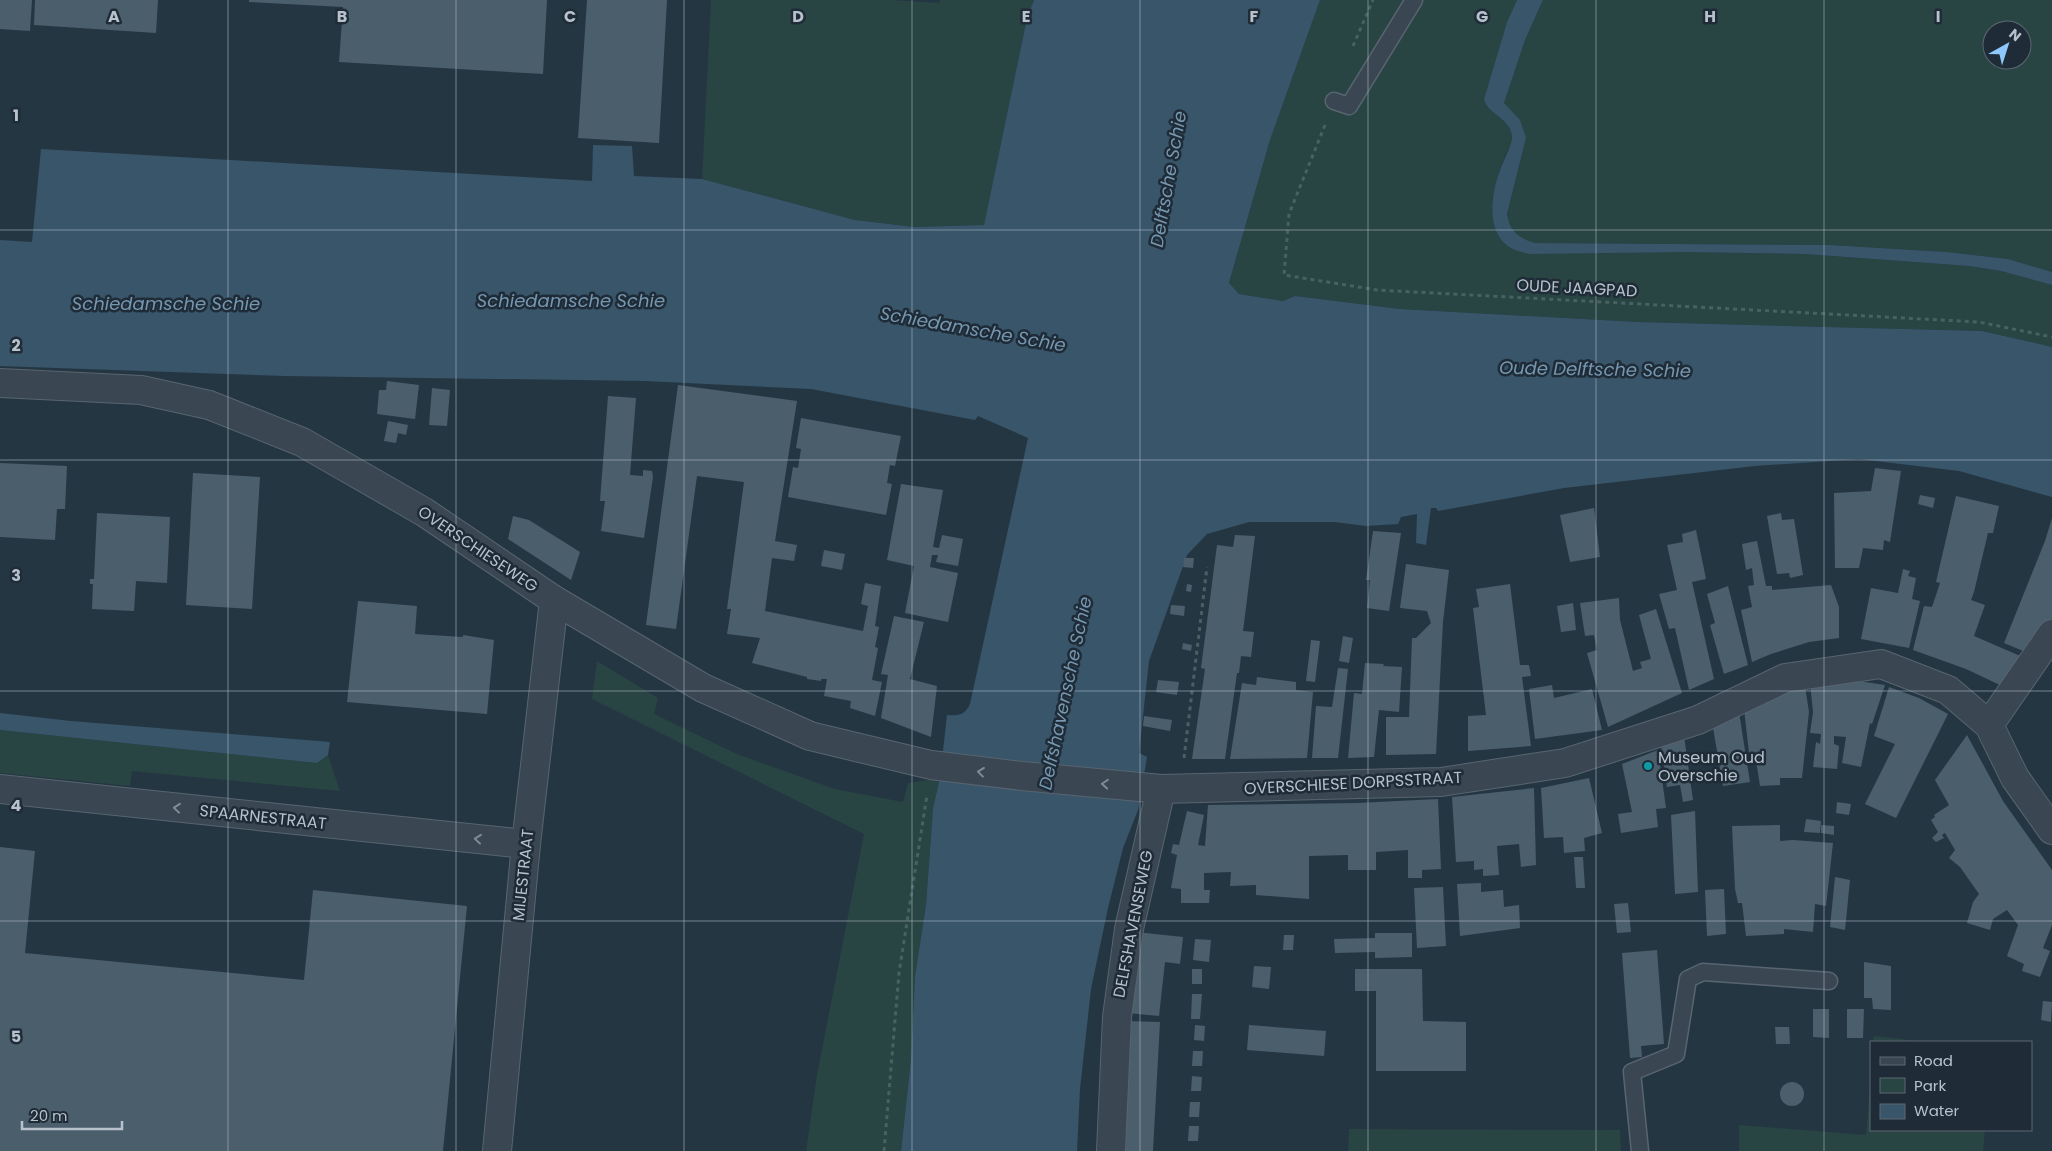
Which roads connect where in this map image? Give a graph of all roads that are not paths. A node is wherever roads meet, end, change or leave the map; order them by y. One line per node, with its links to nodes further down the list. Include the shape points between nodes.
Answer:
1 (1414, 0): 2 (lane, via 1349,106)
2 (1334, 101)
3 (0, 383): 4 (street, OVERSCHIESEWEG, via 141,390 228,412 302,442 424,512)
4 (554, 600): 8 (street, OVERSCHIESEWEG, one-way to 4, via 936,766 810,736 703,688); 10 (street, MIJESTRAAT)
5 (2052, 634): 6 (street)
6 (1989, 725): 8 (street, OVERSCHIESE DORPSSTRAAT, via 1948,690 1881,664 1785,678 1698,720 1565,763 1441,782); 9 (street, OVERSCHIESE DORPSSTRAAT, via 2015,778)
7 (0, 789): 10 (street, SPAARNESTRAAT, one-way to 7)
8 (1161, 789): 13 (street, DELFSHAVENSEWEG, via 1129,929 1117,1017)
9 (2052, 830)
10 (526, 844): 12 (street, MIJESTRAAT)
11 (1829, 981): 14 (lane, via 1703,972 1688,979 1676,1054 1632,1072)
12 (497, 1151)
13 (1110, 1151)
14 (1640, 1151)

